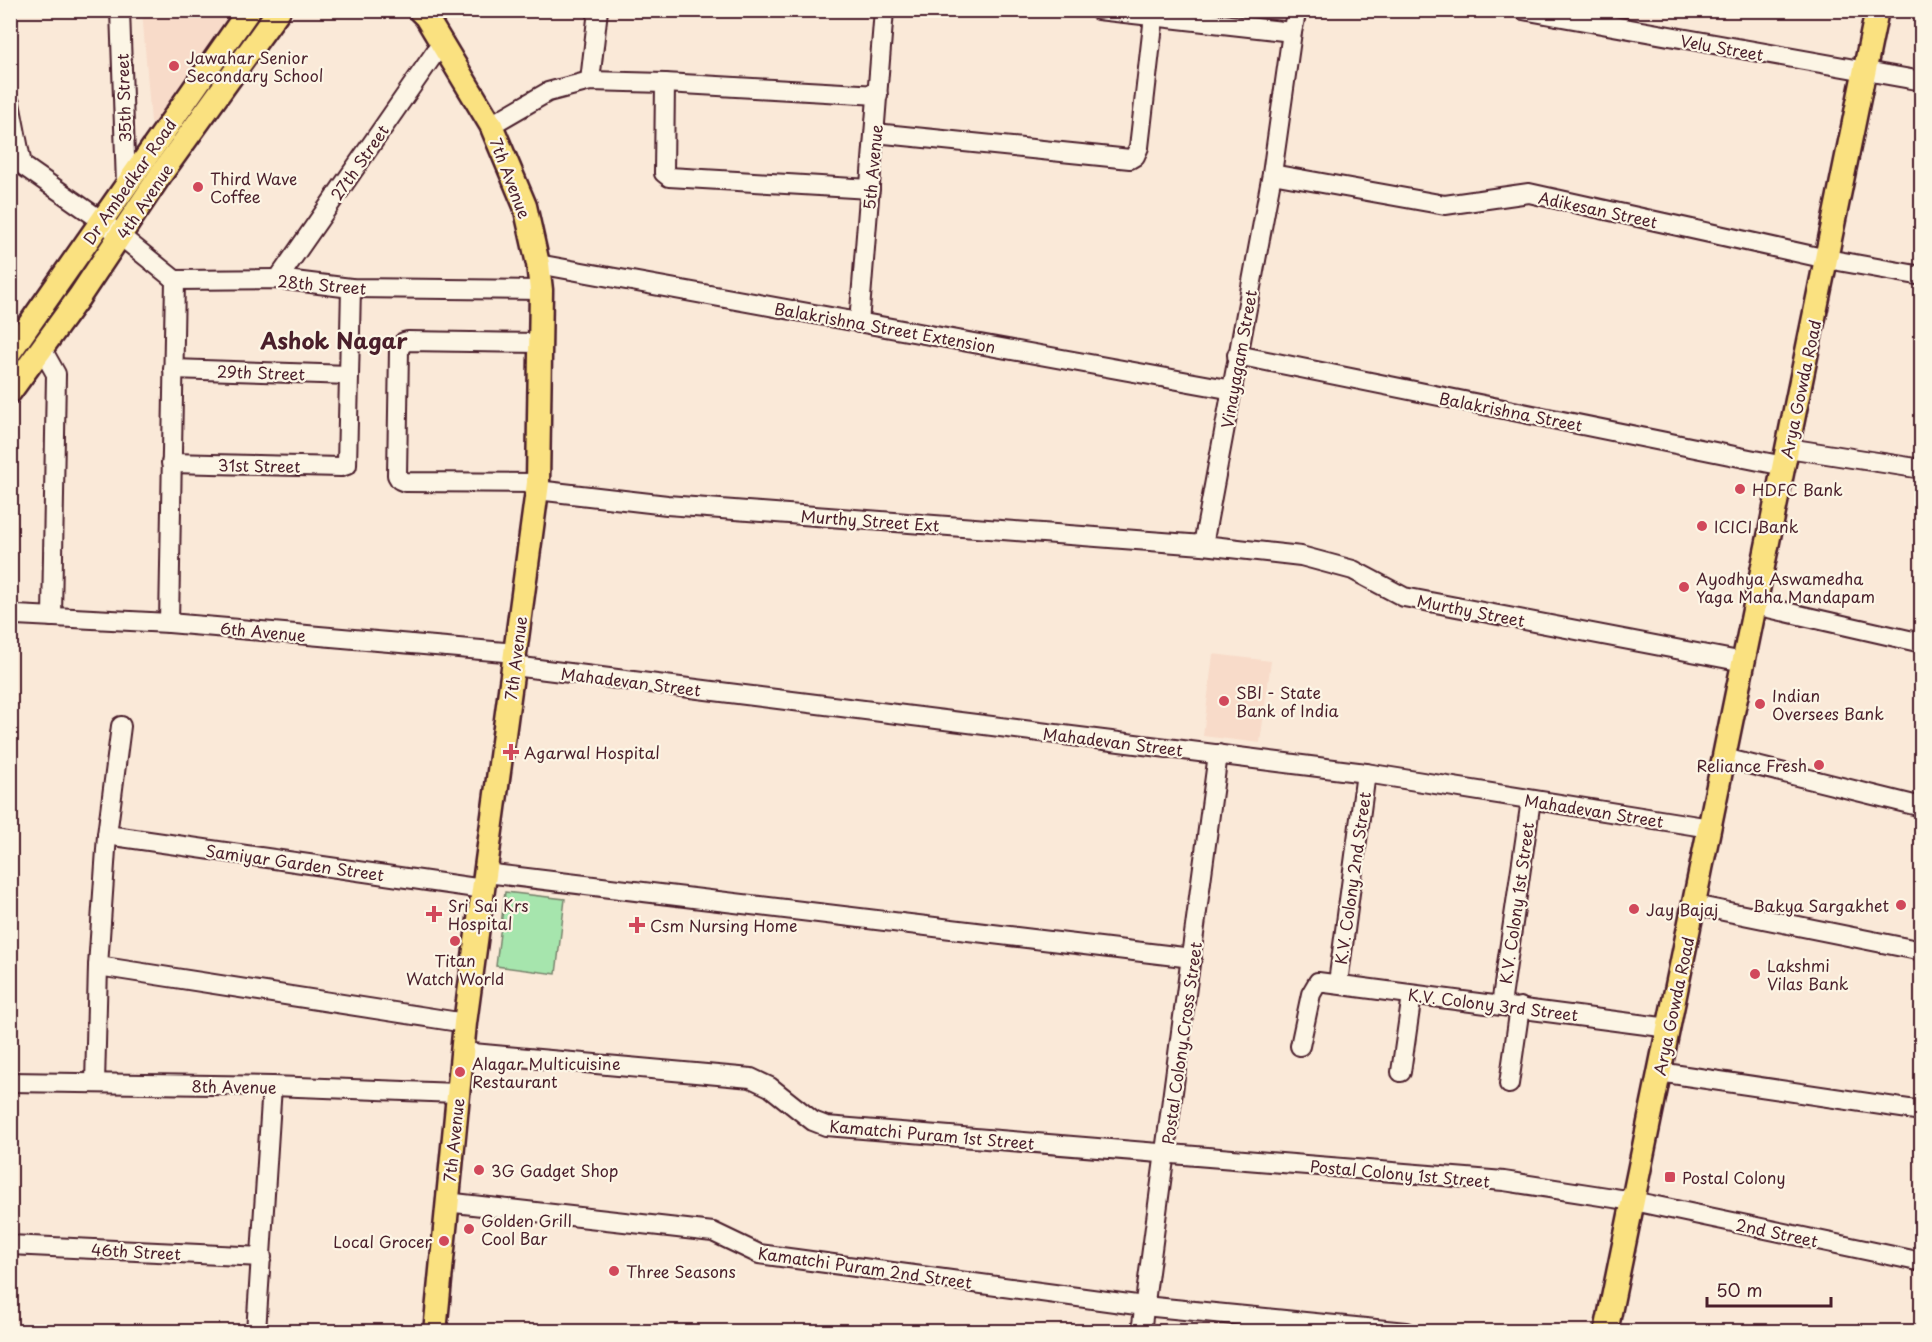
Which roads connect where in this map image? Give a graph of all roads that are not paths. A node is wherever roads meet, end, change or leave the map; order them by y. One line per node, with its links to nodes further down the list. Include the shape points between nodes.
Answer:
1 (120, 10): 24 (street, 35th Street)
2 (249, 10): 24 (main road, Dr Ambedkar Road)
3 (279, 10): 27 (main road, 4th Avenue)
4 (419, 10): 13 (main road, 7th Avenue)
5 (598, 10): 15 (street)
6 (884, 10): 18 (street, 5th Avenue)
7 (1098, 10): 11 (street)
8 (1297, 10): 12 (street)
9 (1523, 10): 14 (street, Velu Street)
10 (1877, 10): 14 (main road, Arya Gowda Road)
11 (1154, 16): 12 (street); 21 (street, via 1139,147 1130,159)
12 (1292, 32): 23 (street)
13 (441, 44): 20 (main road, 7th Avenue); 31 (street, 27th Street)
14 (1864, 72): 16 (street, Velu Street); 28 (main road, Arya Gowda Road)
15 (590, 81): 17 (street); 20 (street, via 548,92)
16 (1922, 81)
17 (665, 83): 18 (street); 25 (street, via 664,173 669,177)
18 (878, 95): 21 (street, 5th Avenue)
19 (10, 103): 22 (street)
20 (491, 125): 29 (main road, 7th Avenue, via 525,206)
21 (875, 133): 25 (street, 5th Avenue)
22 (16, 167): 26 (street)
23 (1272, 174): 28 (street, Adikesan Street, via 1445,205 1529,193); 39 (street, Vinayagam Street)
24 (126, 185): 26 (main road, Dr Ambedkar Road)
25 (870, 189): 35 (street, 5th Avenue)
26 (102, 221): 27 (street); 38 (main road, Dr Ambedkar Road)
27 (119, 236): 32 (street); 37 (main road, 4th Avenue)
28 (1827, 259): 30 (street, Adikesan Street); 44 (main road, Arya Gowda Road)
29 (538, 264): 34 (main road, 7th Avenue); 35 (street, Balakrishna Street Extension)
30 (1922, 276)
31 (278, 279): 32 (street, 28th Street); 33 (street, 28th Street)
32 (175, 280): 40 (street)
33 (351, 288): 34 (street, 28th Street); 41 (street)
34 (541, 290): 36 (main road, 7th Avenue)
35 (859, 323): 42 (street, Balakrishna Street Extension)
36 (542, 343): 47 (main road, 7th Avenue); 47 (street, Murthy Street Ext, via 408,341 399,349 400,480)
37 (42, 349): 43 (main road, 4th Avenue); 50 (street, via 56,374)
38 (10, 352)
39 (1238, 355): 42 (street, Vinayagam Street); 44 (street, Balakrishna Street)
40 (173, 369): 41 (street, 29th Street); 45 (street)
41 (349, 375): 45 (street, 31st Street, via 347,465)
42 (1233, 390): 48 (street, Vinayagam Street)
43 (10, 392)
44 (1786, 457): 46 (street, Balakrishna Street); 49 (main road, Arya Gowda Road)
45 (171, 463): 52 (street)
46 (1922, 468)
47 (538, 487): 48 (street, Murthy Street Ext, via 667,505); 54 (main road, 7th Avenue)
48 (1203, 544): 55 (street, Murthy Street, via 1301,555 1353,570 1404,597)
49 (1755, 605): 53 (street); 55 (main road, Arya Gowda Road)
50 (52, 617): 51 (street, 6th Avenue); 52 (street, 6th Avenue)
51 (12, 619)
52 (169, 623): 54 (street, 6th Avenue)
53 (1922, 643)
54 (515, 660): 57 (street, Mahadevan Street); 64 (main road, 7th Avenue)
55 (1744, 662): 58 (main road, Arya Gowda Road)
56 (121, 726): 63 (street)
57 (1218, 754): 59 (street, Mahadevan Street); 67 (street, Postal Colony Cross Street)
58 (1724, 758): 61 (street); 62 (main road, Arya Gowda Road)
59 (1366, 773): 60 (street, Mahadevan Street); 69 (street, K.V. Colony 2nd Street)
60 (1531, 800): 62 (street, Mahadevan Street); 71 (street, K.V. Colony 1st Street)
61 (1922, 807)
62 (1710, 828): 65 (main road, Arya Gowda Road)
63 (107, 835): 64 (street, Samiyar Garden Street); 68 (street)
64 (484, 881): 67 (street, Samiyar Garden Street); 73 (main road, 7th Avenue)
65 (1694, 905): 66 (street); 74 (main road, Arya Gowda Road)
66 (1922, 951)
67 (1192, 958): 85 (street, Postal Colony Cross Street)
68 (98, 966): 73 (street); 80 (street)
69 (1338, 983): 70 (street, K.V. Colony 3rd Street); 75 (street, K.V. Colony 3rd Street, via 1318,982 1311,994)
70 (1412, 995): 71 (street, K.V. Colony 3rd Street); 77 (street)
71 (1501, 1005): 72 (street, K.V. Colony 3rd Street)
72 (1521, 1007): 74 (street, K.V. Colony 3rd Street); 81 (street)
73 (465, 1023): 76 (main road, 7th Avenue)
74 (1669, 1028): 78 (main road, Arya Gowda Road)
75 (1300, 1046)
76 (462, 1052): 83 (main road, 7th Avenue); 85 (street, Kamatchi Puram 1st Street, via 751,1078 826,1126)
77 (1401, 1072)
78 (1659, 1072): 84 (street); 86 (main road, Arya Gowda Road)
79 (10, 1082): 80 (street, 8th Avenue)
80 (95, 1083): 82 (street, 8th Avenue)
81 (1509, 1084)
82 (272, 1086): 83 (street, 8th Avenue); 89 (street)
83 (457, 1093): 87 (main road, 7th Avenue)
84 (1922, 1111)
85 (1166, 1154): 86 (street, Postal Colony 1st Street, via 1504,1181); 91 (street, Postal Colony Cross Street)
86 (1633, 1201): 90 (street, 2nd Street); 96 (main road, Arya Gowda Road)
87 (446, 1202): 91 (street, Kamatchi Puram 2nd Street, via 713,1232 759,1254); 93 (main road, 7th Avenue)
88 (10, 1245): 89 (street, 46th Street)
89 (262, 1257): 92 (street)
90 (1922, 1262)
91 (1144, 1306): 94 (street, Postal Colony Cross Street); 95 (street, Kamatchi Puram 2nd Street)
92 (256, 1332)
93 (435, 1332)
94 (1141, 1332)
95 (1406, 1332)
96 (1606, 1332)

